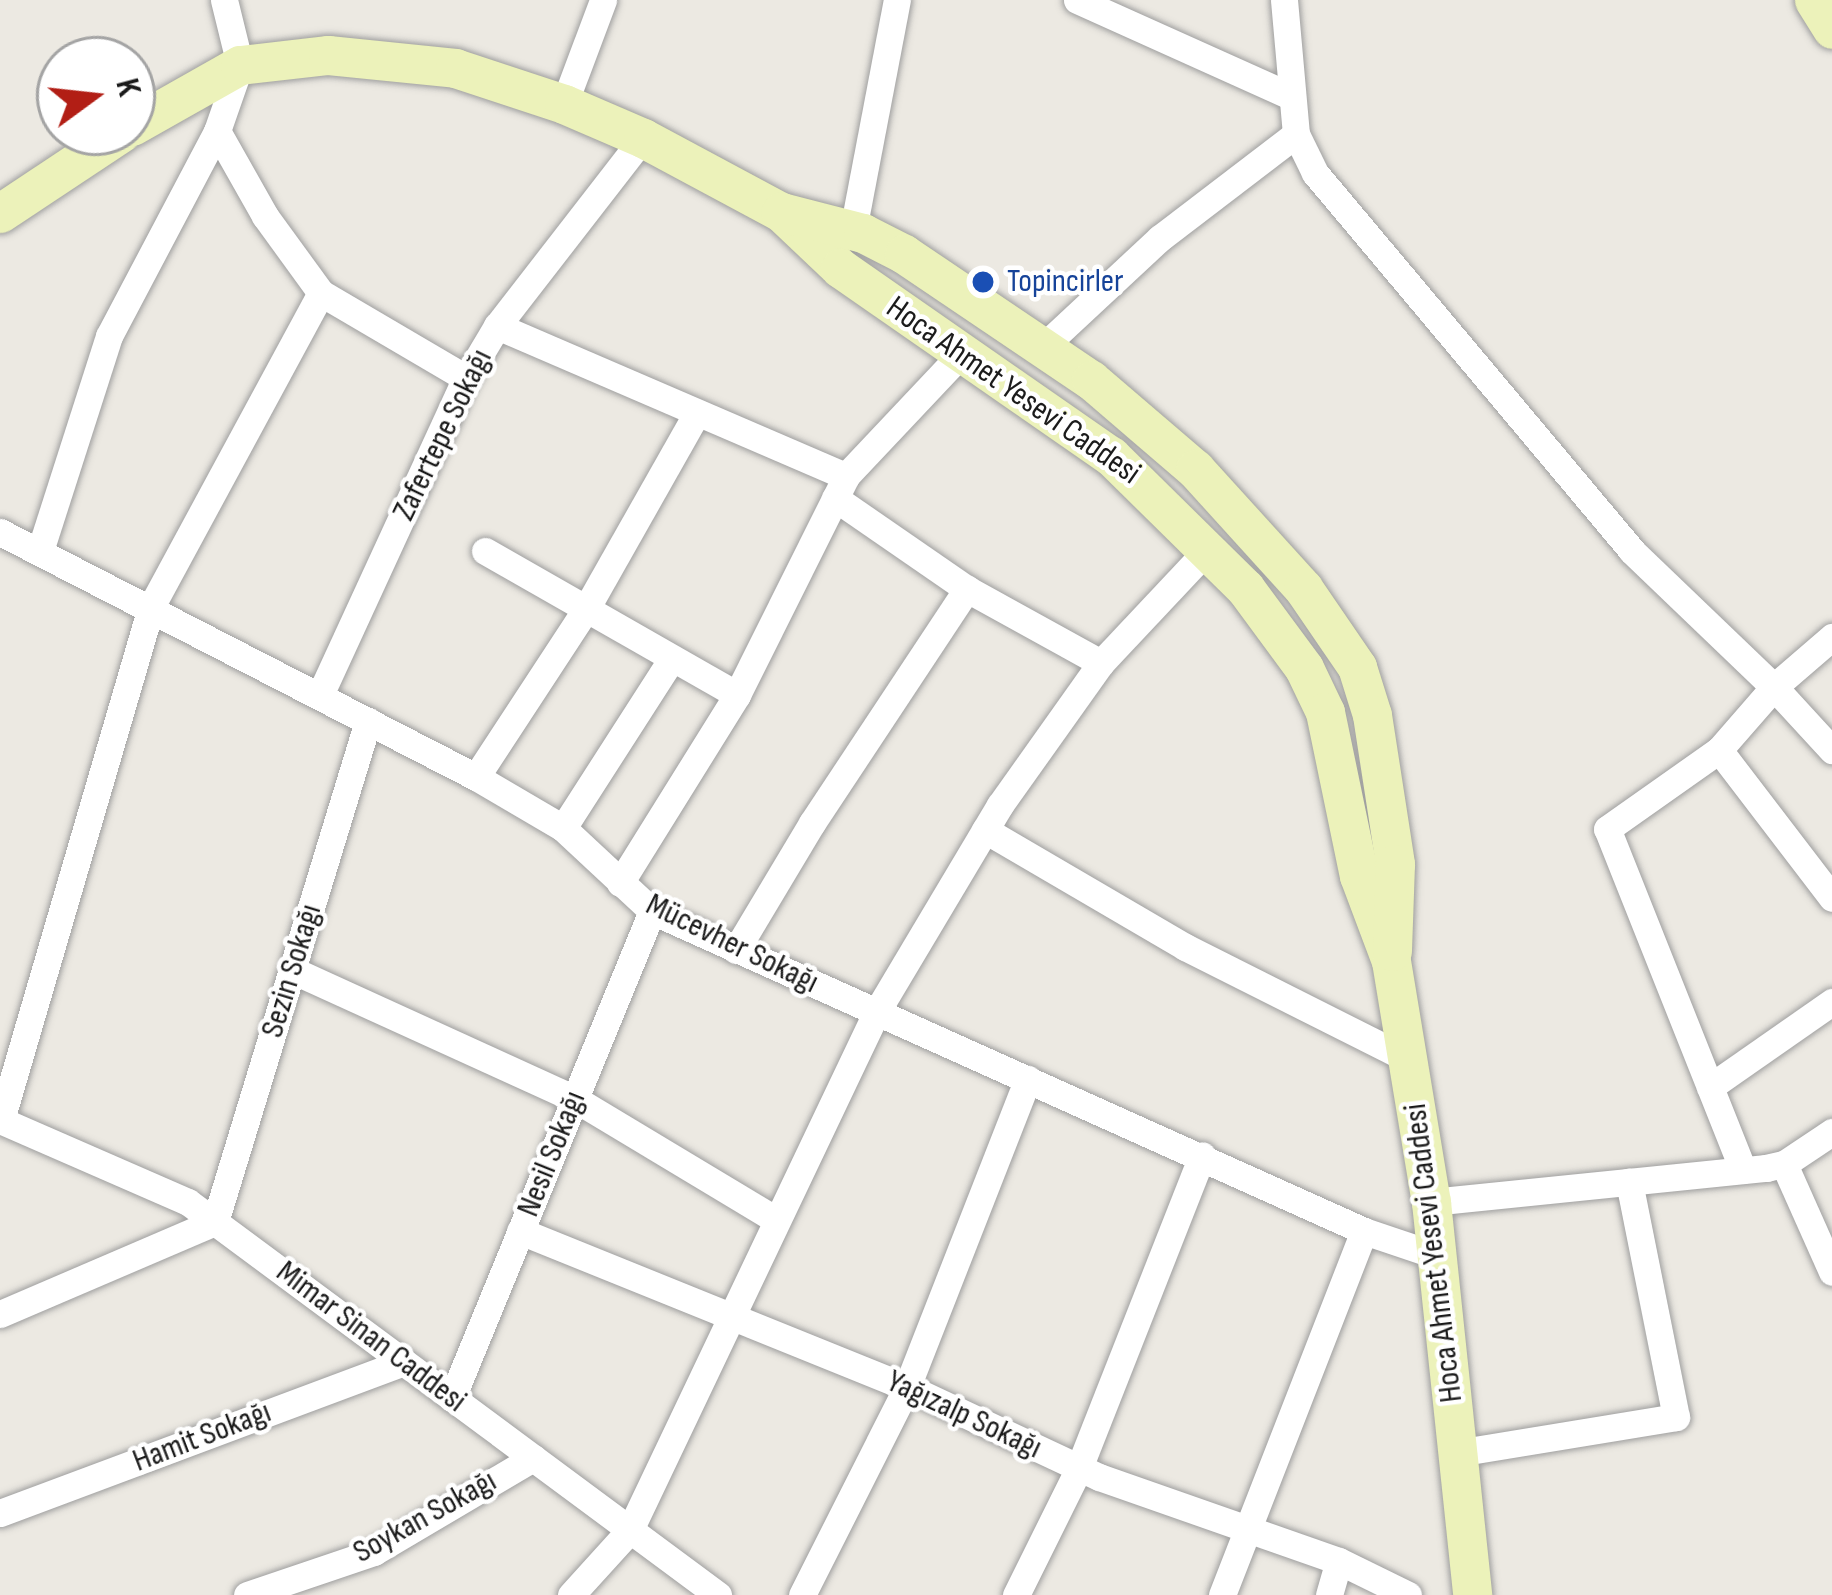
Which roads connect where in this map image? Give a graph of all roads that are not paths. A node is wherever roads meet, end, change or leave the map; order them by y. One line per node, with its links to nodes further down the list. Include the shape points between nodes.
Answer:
1 (224, 0): 8 (street)
2 (603, 0): 10 (street)
3 (897, 0): 18 (street)
4 (1077, 0): 9 (street)
5 (1284, 0): 9 (street)
6 (1814, 0): 7 (main road)
7 (1832, 29)
8 (240, 65): 10 (main road, Hoca Ahmet Yesevi Caddesi, via 375,56 455,68); 11 (main road, Hoca Ahmet Yesevi Caddesi); 12 (street)
9 (1292, 96): 13 (street)
10 (564, 104): 14 (main road, Hoca Ahmet Yesevi Caddesi)
11 (156, 112)
12 (217, 131): 19 (street); 28 (street, via 109,336)
13 (1296, 134): 21 (street, via 1160,238); 36 (street, via 1329,190 1633,551)
14 (643, 138): 16 (main road, Hoca Ahmet Yesevi Caddesi); 20 (street, Zafertepe Sokağı)
15 (86, 156): 17 (main road)
16 (781, 212): 18 (main road); 22 (main road, Hoca Ahmet Yesevi Caddesi, via 840,268)
17 (0, 213)
18 (853, 230): 21 (main road, via 904,254)
19 (321, 293): 23 (street); 31 (street)
20 (497, 326): 23 (street, Zafertepe Sokağı); 24 (street)
21 (1043, 346): 49 (main road, via 1196,469 1303,588 1357,667 1396,864)
22 (962, 353): 25 (street); 27 (main road, Hoca Ahmet Yesevi Caddesi, via 1112,456)
23 (466, 378): 37 (street, Zafertepe Sokağı)
24 (697, 412): 25 (street); 32 (street)
25 (840, 487): 30 (street); 38 (street)
26 (0, 532): 28 (street, Mücevher Sokağı)
27 (1208, 548): 35 (street); 49 (main road, Hoca Ahmet Yesevi Caddesi, via 1274,625 1325,712 1358,876)
28 (40, 551): 31 (street, Mücevher Sokağı)
29 (485, 551): 32 (street)
30 (967, 589): 35 (street); 48 (street)
31 (151, 607): 37 (street, Mücevher Sokağı); 57 (street)
32 (586, 609): 34 (street); 42 (street)
33 (1832, 637): 36 (street)
34 (671, 660): 38 (street); 43 (street)
35 (1101, 663): 44 (street)
36 (1774, 686): 40 (street); 41 (street)
37 (320, 695): 39 (street, Mücevher Sokağı)
38 (737, 695): 45 (street)
39 (368, 721): 42 (street, Mücevher Sokağı); 50 (street, Sezin Sokağı)
40 (1719, 750): 46 (street); 55 (street, via 1607,829)
41 (1832, 750)
42 (476, 777): 43 (street, Mücevher Sokağı)
43 (563, 828): 45 (street, Mücevher Sokağı)
44 (985, 830): 52 (street); 53 (street, via 1186,947)
45 (620, 883): 47 (street, Mücevher Sokağı)
46 (1832, 898)
47 (652, 911): 48 (street, Mücevher Sokağı); 56 (street, Nesil Sokağı)
48 (736, 950): 52 (street, Mücevher Sokağı)
49 (1391, 961): 53 (main road, Hoca Ahmet Yesevi Caddesi)
50 (292, 970): 56 (street); 65 (street, Sezin Sokağı)
51 (1832, 1002): 55 (street)
52 (876, 1013): 54 (street, Mücevher Sokağı); 64 (street)
53 (1410, 1060): 63 (main road, Hoca Ahmet Yesevi Caddesi)
54 (1028, 1079): 59 (street, Mücevher Sokağı); 73 (street)
55 (1710, 1087): 61 (street)
56 (575, 1099): 64 (street); 66 (street, Nesil Sokağı)
57 (0, 1120): 65 (street, Mimar Sinan Caddesi, via 188,1202)
58 (1832, 1132): 60 (street)
59 (1202, 1155): 67 (street, Mücevher Sokağı); 77 (street)
60 (1784, 1164): 61 (street); 69 (street)
61 (1743, 1170): 62 (street)
62 (1629, 1182): 63 (street); 75 (street, via 1676,1417)
63 (1431, 1202): 68 (main road, Hoca Ahmet Yesevi Caddesi)
64 (776, 1220): 71 (street)
65 (215, 1222): 70 (street); 72 (street, Mimar Sinan Caddesi)
66 (520, 1232): 71 (street, Yağızalp Sokağı); 74 (street, Nesil Sokağı)
67 (1364, 1232): 68 (street, Mücevher Sokağı); 79 (street)
68 (1438, 1256): 75 (main road, Hoca Ahmet Yesevi Caddesi)
69 (1832, 1272)
70 (0, 1314)
71 (730, 1316): 73 (street, Yağızalp Sokağı); 80 (street)
72 (404, 1362): 74 (street, Mimar Sinan Caddesi); 78 (street, Hamit Sokağı)
73 (907, 1387): 77 (street, Yağızalp Sokağı); 85 (street)
74 (452, 1398): 76 (street, Mimar Sinan Caddesi)
75 (1457, 1453): 90 (main road, Hoca Ahmet Yesevi Caddesi)
76 (532, 1457): 80 (street, Mimar Sinan Caddesi); 82 (street, Soykan Sokağı, via 374,1552)
77 (1079, 1468): 79 (street, Yağızalp Sokağı); 86 (street)
78 (0, 1513)
79 (1250, 1527): 81 (street, Yağızalp Sokağı); 87 (street)
80 (631, 1530): 83 (street); 84 (street, Mimar Sinan Caddesi)
81 (1339, 1561): 88 (street); 89 (street, Yağızalp Sokağı)
82 (248, 1595)
83 (571, 1595)
84 (718, 1595)
85 (802, 1595)
86 (1016, 1595)
87 (1222, 1595)
88 (1330, 1595)
89 (1408, 1595)
90 (1472, 1595)

